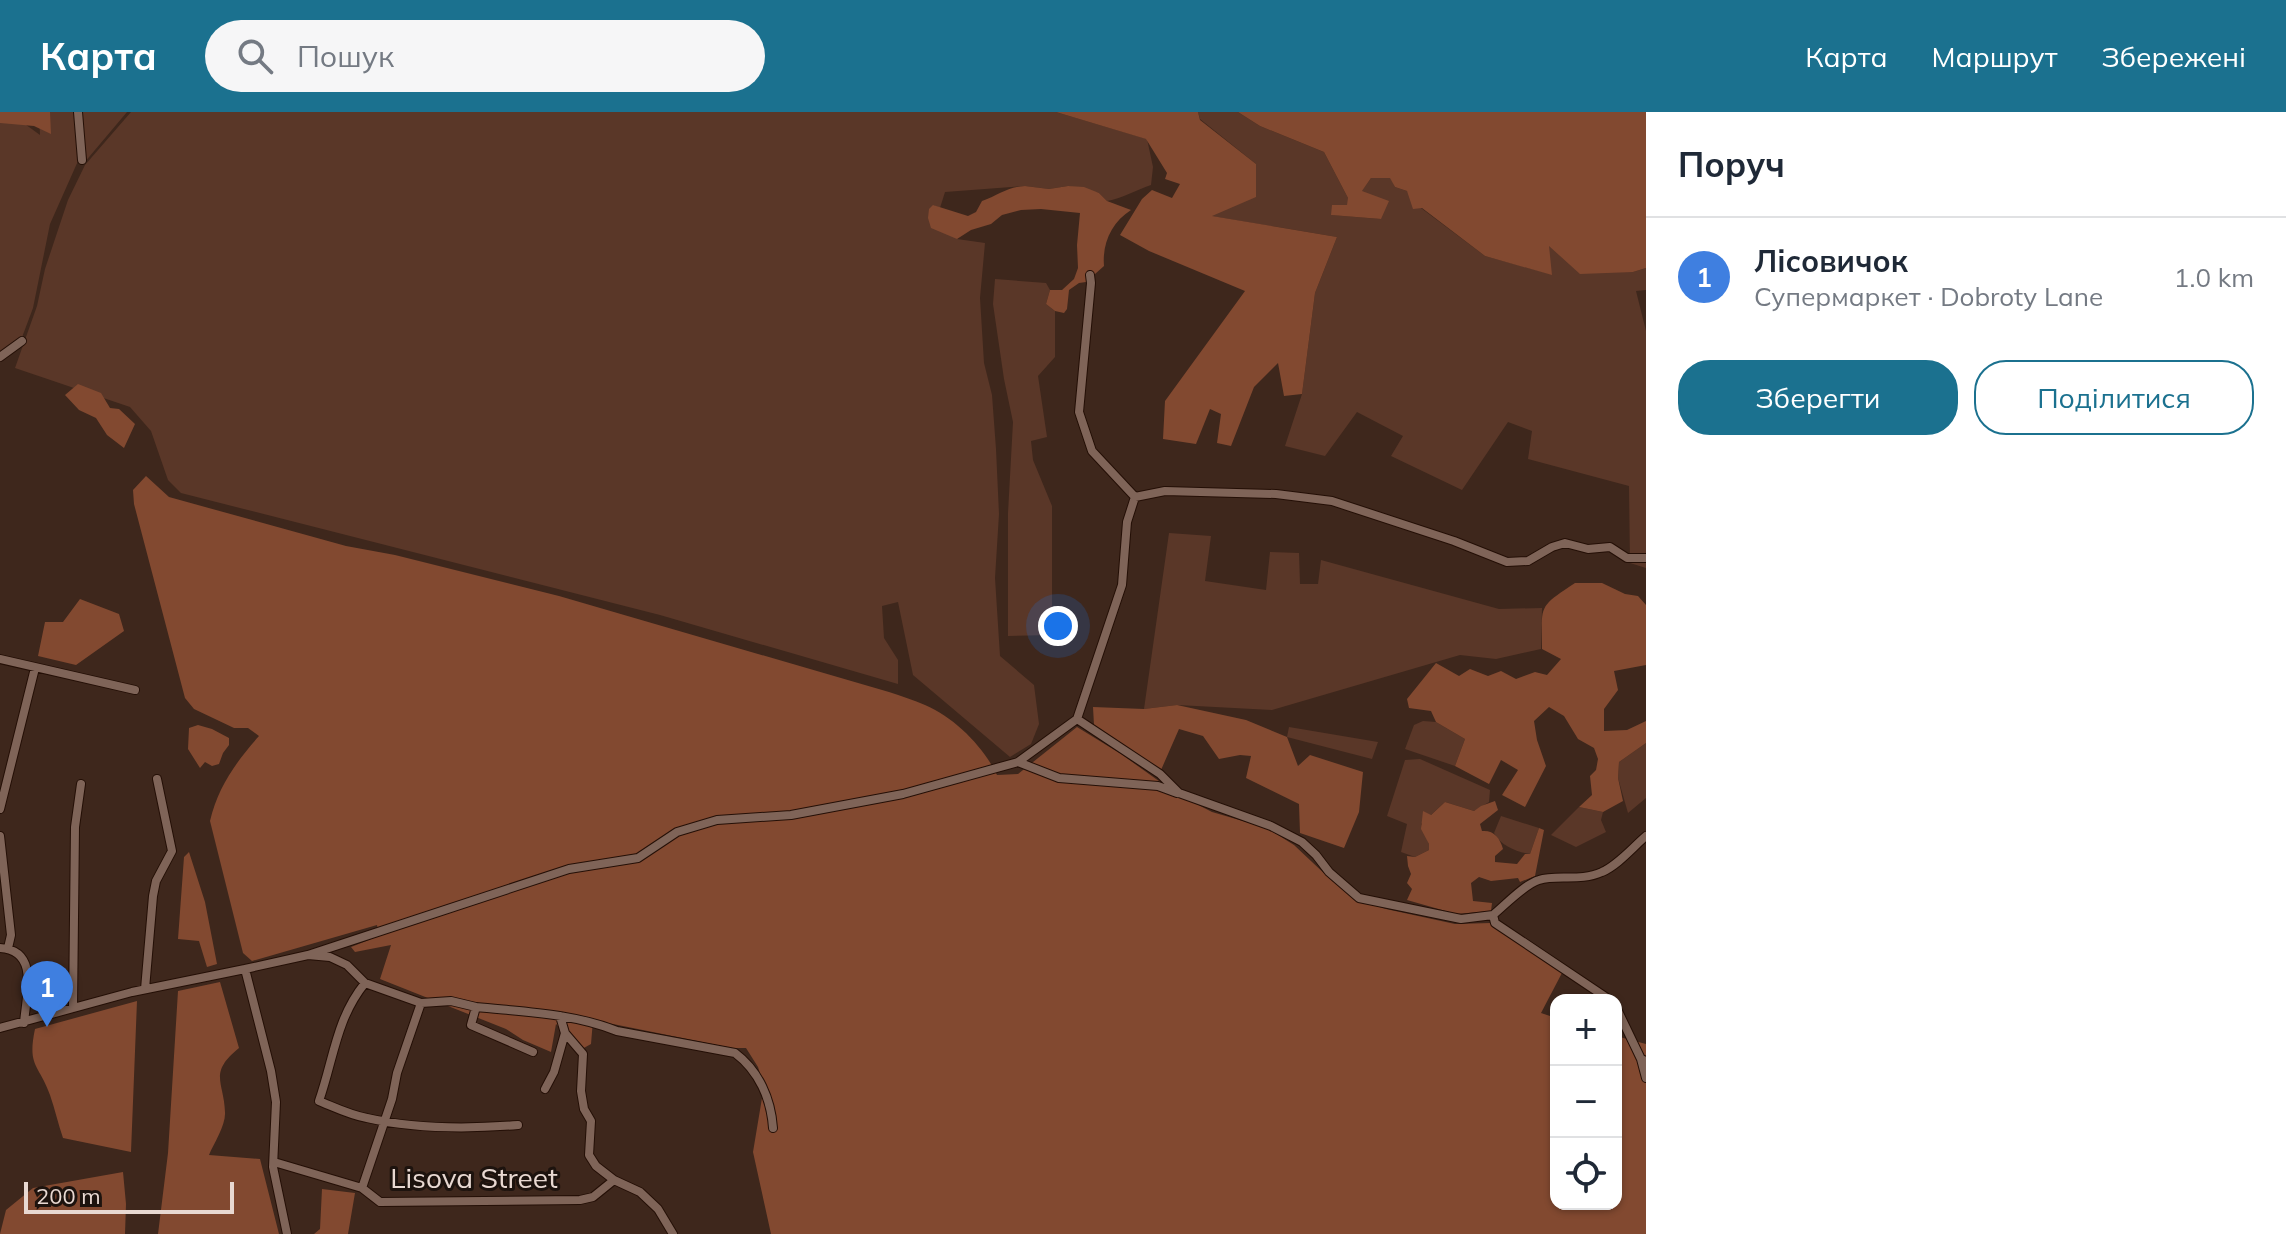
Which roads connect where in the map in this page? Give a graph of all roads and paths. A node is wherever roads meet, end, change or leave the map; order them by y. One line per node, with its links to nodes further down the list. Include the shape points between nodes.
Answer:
1 (78, 112): 2 (street)
2 (82, 160)
3 (1090, 275): 6 (street, via 1079,412 1092,451)
4 (22, 341): 5 (street)
5 (0, 357)
6 (1135, 497): 7 (street, via 1165,491 1332,501 1507,562 1528,561 1565,543 1610,547 1627,558); 11 (street, via 1127,522 1122,585)
7 (1646, 558)
8 (0, 659): 9 (street)
9 (35, 668): 10 (street); 16 (street)
10 (135, 690)
11 (1077, 719): 12 (street); 15 (street, via 1160,774)
12 (1018, 762): 15 (street, via 1059,778 1158,786); 21 (street, via 903,794 791,815 717,820 677,832 638,858 569,869)
13 (157, 779): 24 (street, via 172,851 153,896)
14 (81, 784): 28 (street, via 75,827)
15 (1179, 793): 19 (street, via 1302,842 1359,898 1461,919)
16 (0, 809)
17 (0, 836): 20 (street, via 11,935)
18 (1646, 836): 19 (street, via 1599,874 1540,879)
19 (1493, 915): 25 (street, via 1495,923)
20 (4, 948): 31 (street, via 28,966)
21 (308, 955): 22 (street); 23 (street, via 347,965)
22 (245, 969): 24 (street); 41 (street, via 276,1102)
23 (365, 983): 26 (street); 38 (street, via 337,1034 319,1101)
24 (145, 989): 28 (street)
25 (1601, 994)
26 (421, 1003): 27 (street, via 451,1001); 38 (street, Lisova Street)
27 (476, 1007): 29 (street); 34 (street, via 471,1025)
28 (73, 1008): 31 (street)
29 (560, 1016): 33 (street); 40 (street, via 735,1053 762,1087)
30 (1622, 1019): 35 (street)
31 (24, 1023): 32 (street)
32 (0, 1028)
33 (565, 1033): 37 (street); 42 (street, via 583,1054 581,1091 591,1121 589,1155)
34 (533, 1052)
35 (1643, 1060): 36 (street)
36 (1646, 1078)
37 (545, 1089)
38 (384, 1122): 39 (street); 43 (street, Lisova Street)
39 (518, 1125)
40 (773, 1128)
41 (274, 1162): 43 (street); 44 (street)
42 (614, 1180): 43 (street, Lisova Street, via 593,1197 580,1200 380,1202); 45 (street, via 640,1192)
43 (362, 1188)
44 (287, 1234)
45 (673, 1234)

